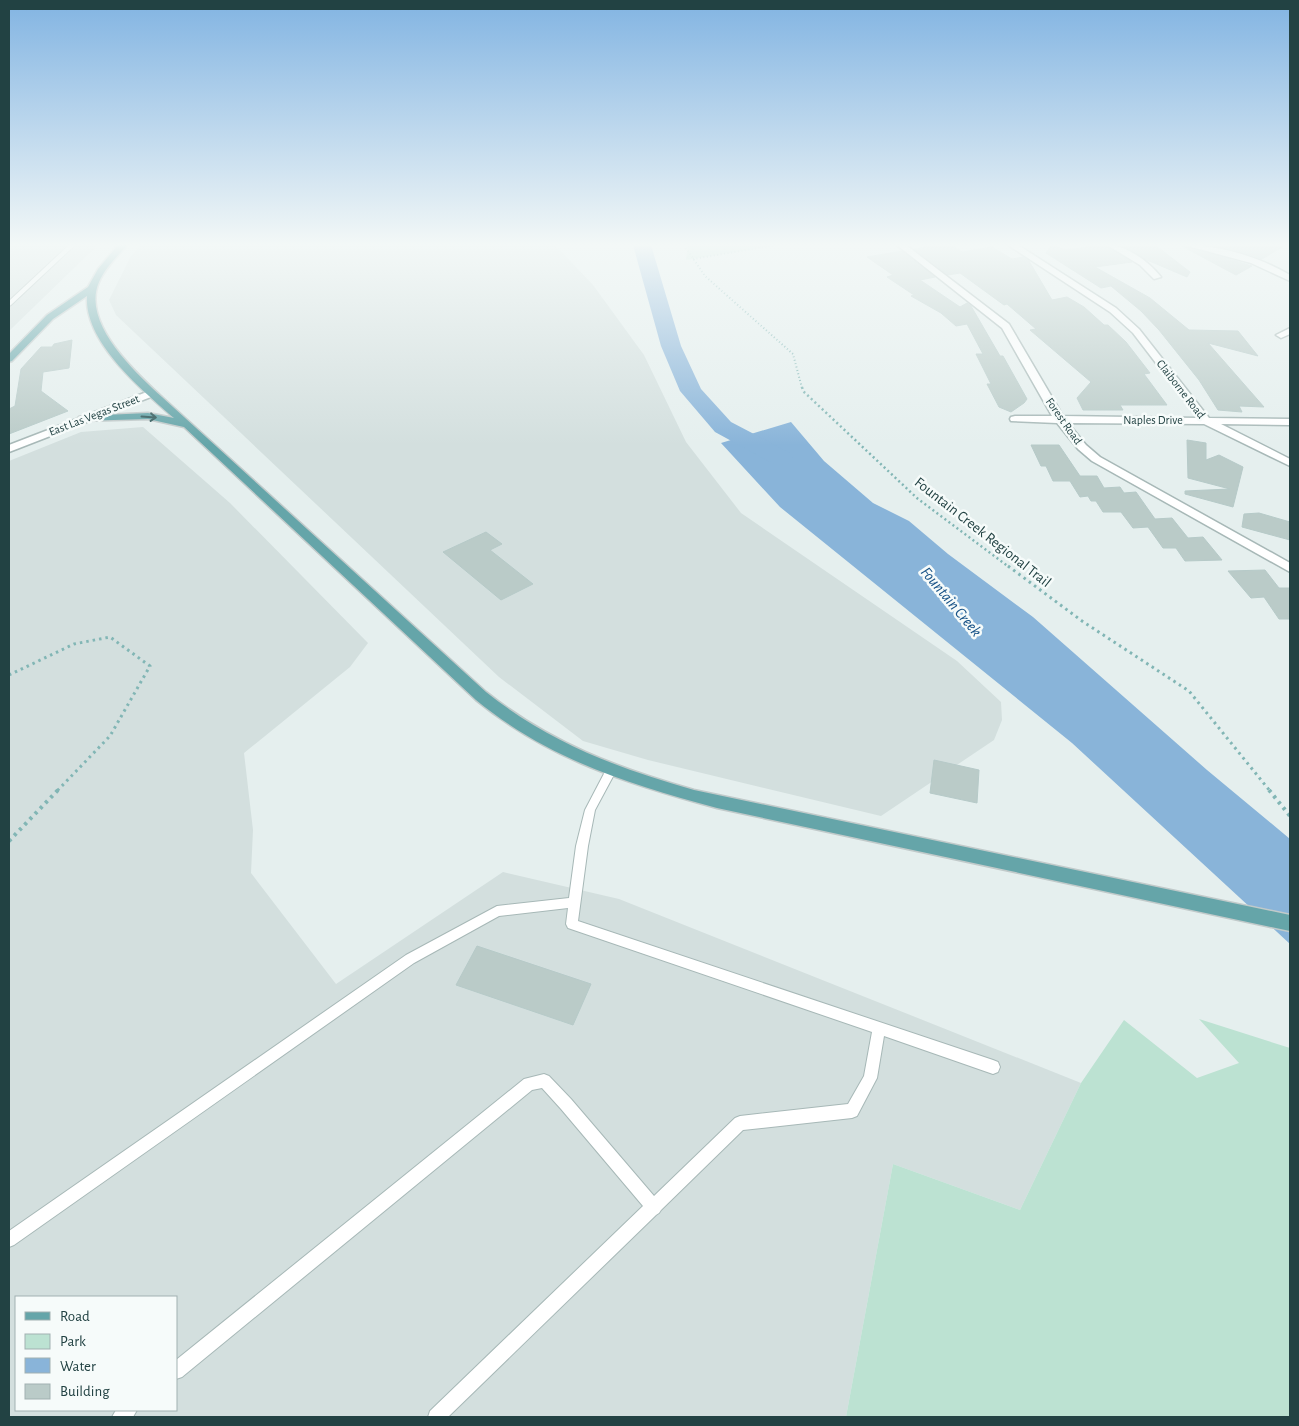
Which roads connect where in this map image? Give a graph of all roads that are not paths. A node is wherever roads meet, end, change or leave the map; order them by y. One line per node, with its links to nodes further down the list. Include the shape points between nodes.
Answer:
1 (58, 312): 5 (main road)
2 (92, 312): 6 (main road, East Las Vegas Street, via 104,339)
3 (987, 312): 9 (street, Forest Road, via 1006,326)
4 (1115, 312): 10 (street, Claiborne Road, via 1136,331)
5 (9, 359)
6 (152, 393): 7 (street, East Las Vegas Street); 12 (main road)
7 (83, 419): 12 (main road, one-way to 12, via 148,416); 13 (street, East Las Vegas Street)
8 (1015, 419): 9 (street, Naples Drive)
9 (1060, 420): 10 (street, Naples Drive); 15 (street, Forest Road, via 1082,447 1096,458)
10 (1206, 421): 11 (street, Naples Drive); 14 (street, Claiborne Road)
11 (1290, 422)
12 (189, 426): 16 (main road, via 481,696 534,734)
13 (9, 449)
14 (1290, 463)
15 (1290, 568)
16 (612, 769): 17 (lane, via 590,810); 18 (main road, via 717,802)
17 (575, 902): 19 (lane, via 572,924); 22 (lane, via 497,911 410,959)
18 (1290, 923)
19 (879, 1028): 20 (lane); 21 (lane, via 870,1078 852,1111 740,1123)
20 (994, 1066)
21 (654, 1208): 23 (lane, via 544,1081 529,1084); 24 (lane)
22 (9, 1240)
23 (178, 1369)
24 (436, 1417)

